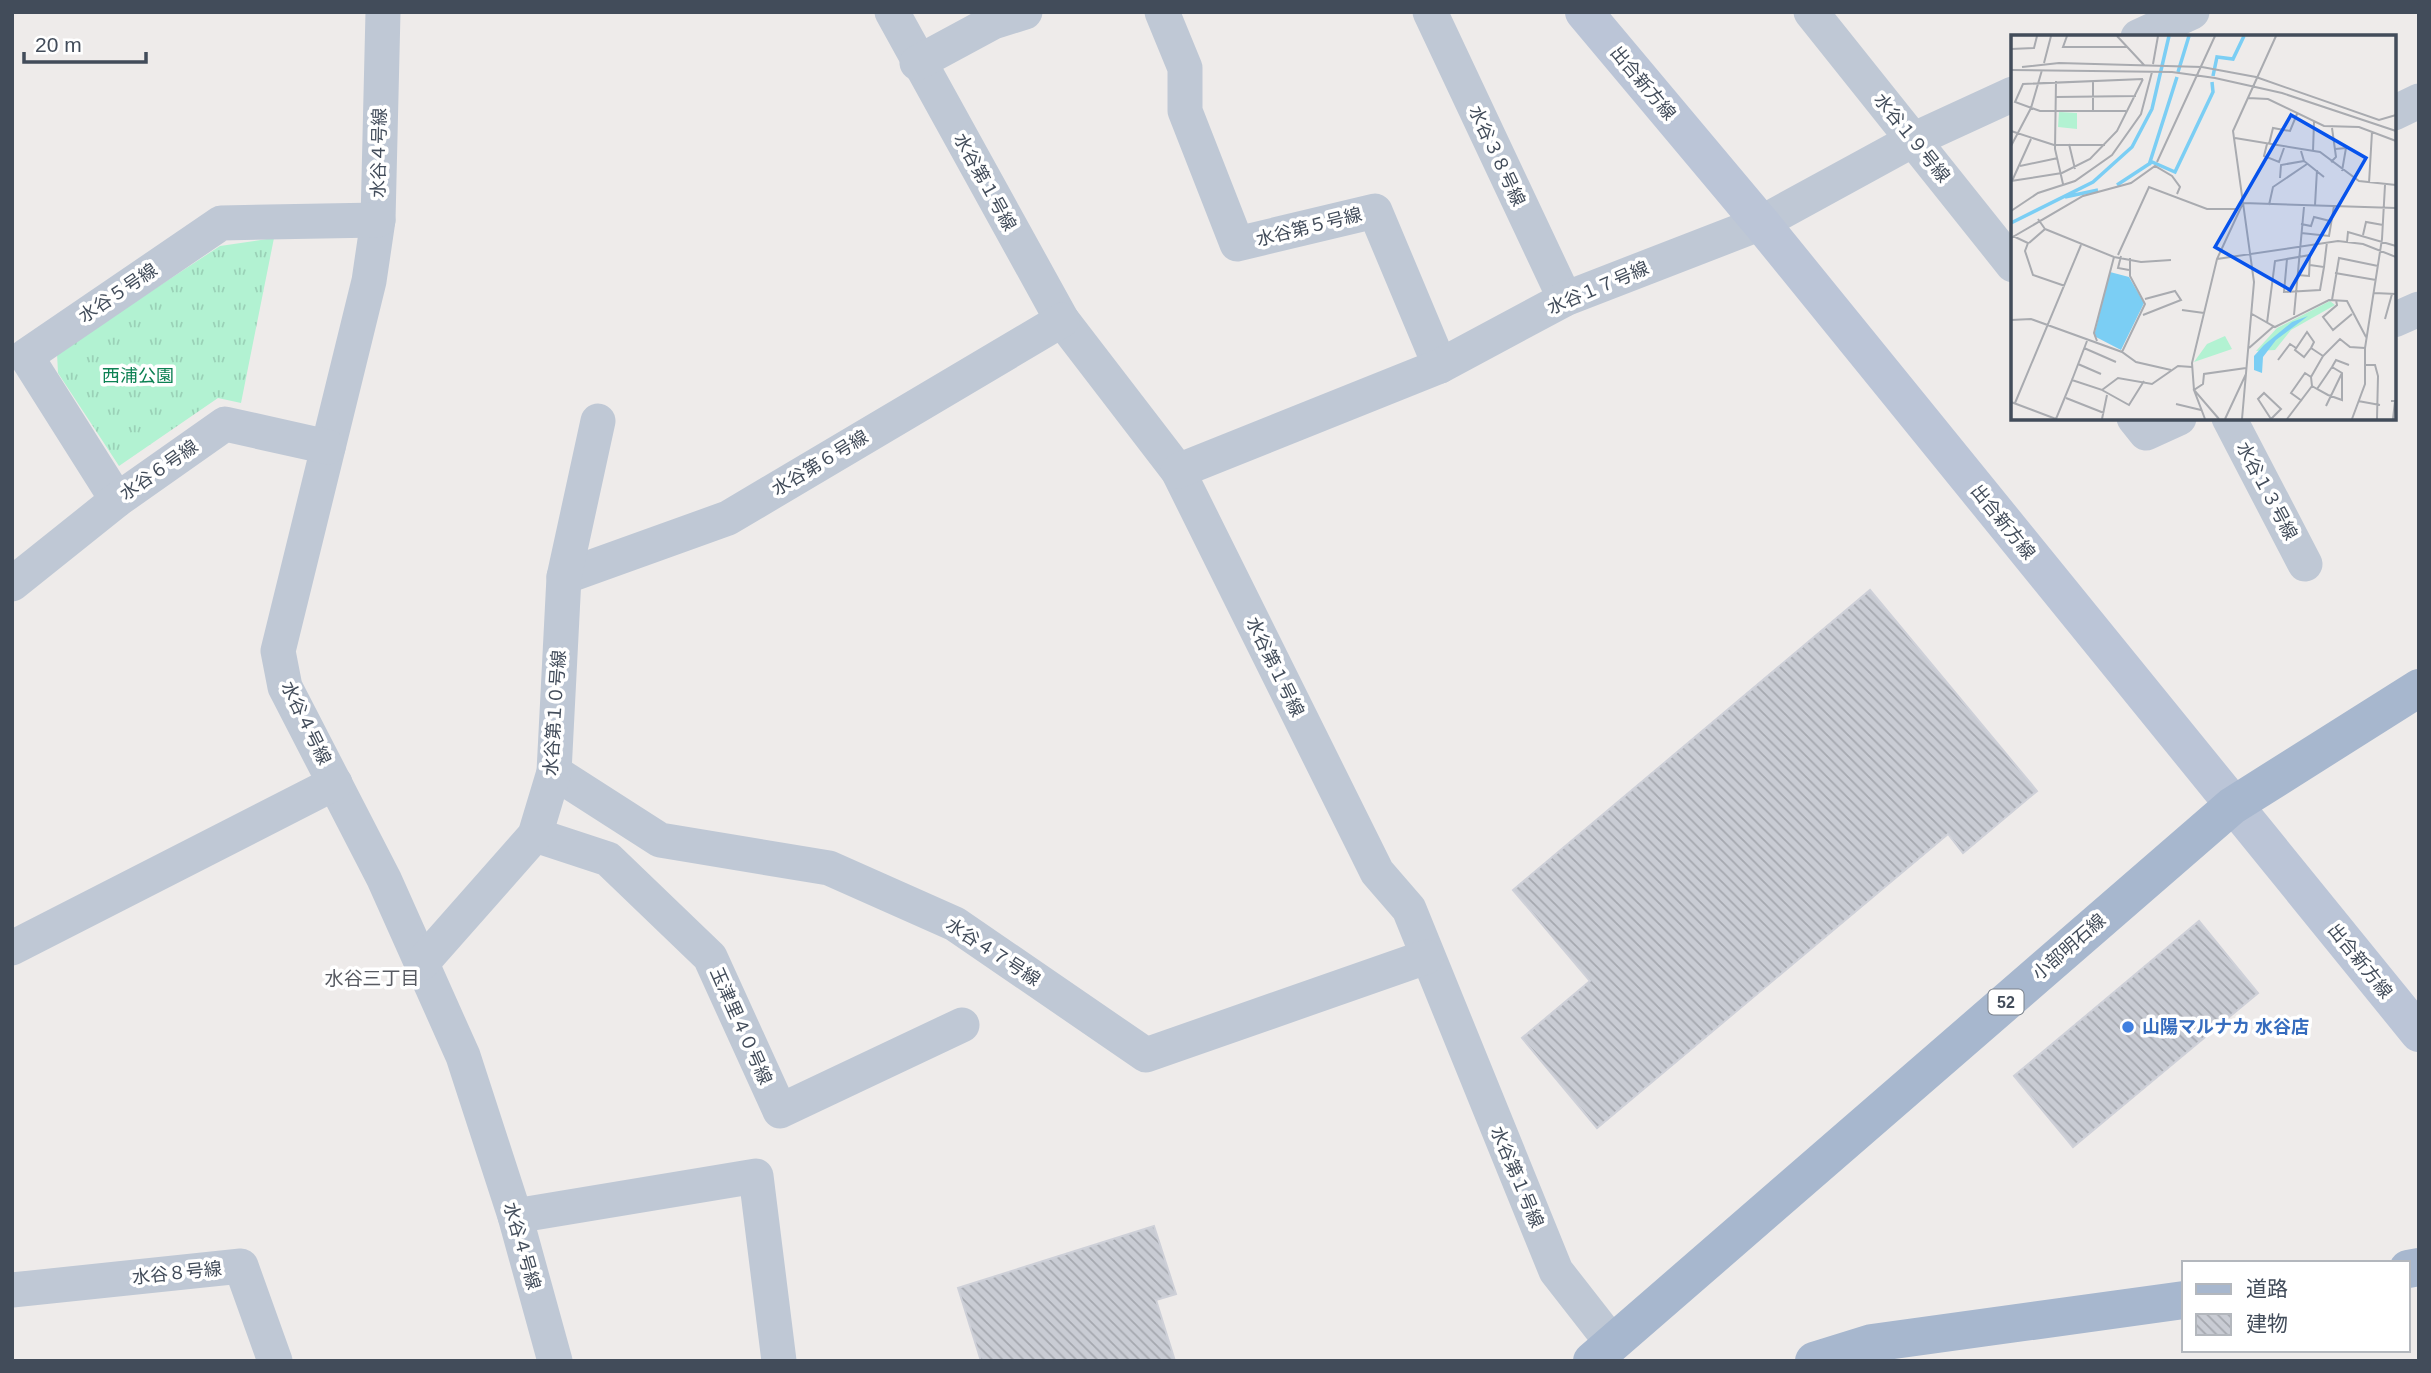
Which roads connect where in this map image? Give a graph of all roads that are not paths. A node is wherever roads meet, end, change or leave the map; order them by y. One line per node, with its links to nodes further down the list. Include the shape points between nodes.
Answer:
1 (383, 12): 15 (street, 水谷４号線)
2 (892, 12): 10 (street, 水谷第１号線)
3 (1026, 12): 10 (street, via 993,22)
4 (1162, 12): 22 (street, 水谷第５号線, via 1185,68 1185,111 1237,244 1375,211)
5 (1430, 12): 18 (street, 水谷３８号線)
6 (1584, 12): 16 (street, 出合新方線)
7 (1811, 12): 14 (street, 水谷１９号線)
8 (2178, 15): 9 (street)
9 (2142, 35)
10 (917, 62): 21 (street, 水谷第１号線)
11 (2011, 95): 14 (street, 水谷１７号線)
12 (2419, 101): 13 (street)
13 (2396, 112)
14 (1913, 140): 16 (street, 水谷１７号線); 17 (street, 水谷１９号線)
15 (378, 220): 27 (street, 水谷４号線, via 369,281); 29 (street, 水谷５号線, via 221,223 26,356)
16 (1761, 223): 18 (street, 水谷１７号線); 36 (street, 出合新方線)
17 (2011, 262)
18 (1565, 299): 22 (street, 水谷１７号線)
19 (2419, 309): 20 (street)
20 (2396, 319)
21 (1062, 320): 28 (street, 水谷第１号線); 31 (street, 水谷第６号線, via 728,518)
22 (1440, 366): 28 (street, 水谷１７号線)
23 (2136, 420): 24 (street, via 2146,433)
24 (2175, 420)
25 (2230, 420): 30 (street, 水谷１３号線)
26 (598, 421): 31 (street, 水谷第１０号線)
27 (328, 447): 29 (street, 水谷６号線, via 225,424); 35 (street, 水谷４号線, via 278,651 285,687)
28 (1178, 471): 39 (street, 水谷第１号線, via 1377,872 1409,909)
29 (117, 500): 32 (street, 水谷６号線)
30 (2305, 564)
31 (564, 577): 34 (street, 水谷第１０号線)
32 (12, 584)
33 (2419, 688): 36 (main road, 小部明石線 / 52)
34 (554, 772): 37 (street, 水谷第１０号線); 39 (street, 水谷４７号線, via 660,840 829,868 955,924 1146,1055)
35 (335, 783): 38 (street); 40 (street, 水谷４号線)
36 (2232, 806): 42 (street, 出合新方線); 46 (main road, 小部明石線 / 52)
37 (535, 835): 40 (street, 水谷第１０号線); 41 (street, 玉津里４０号線, via 608,859 710,957 780,1111)
38 (12, 948)
39 (1426, 957): 46 (street, 水谷第１号線, via 1556,1271)
40 (422, 963): 43 (street, 水谷４号線, via 463,1056)
41 (962, 1026)
42 (2419, 1033)
43 (515, 1216): 48 (street, 水谷４号線); 49 (street, via 756,1176)
44 (12, 1290): 47 (street, 水谷８号線, via 241,1266)
45 (2182, 1300): 50 (main road, via 1872,1343)
46 (1612, 1355)
47 (275, 1361)
48 (555, 1361)
49 (779, 1361)
50 (1814, 1361)

